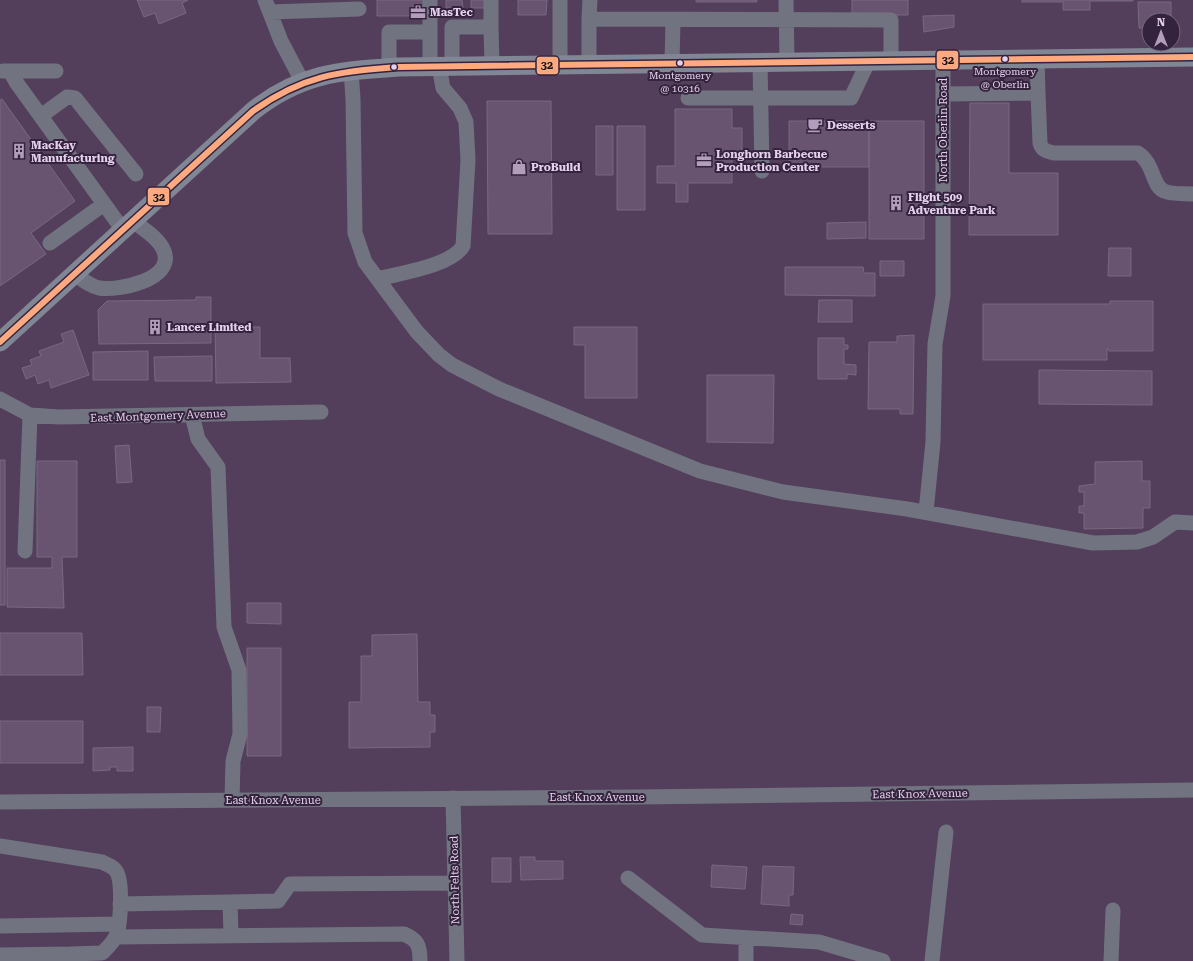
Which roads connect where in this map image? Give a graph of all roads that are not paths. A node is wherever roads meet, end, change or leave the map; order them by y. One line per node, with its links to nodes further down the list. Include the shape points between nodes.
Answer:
1 (430, 0): 12 (street)
2 (491, 0): 11 (street)
3 (560, 0): 22 (street)
4 (590, 0): 8 (street)
5 (786, 0): 10 (street)
6 (268, 6): 7 (street); 29 (street, via 281,42)
7 (359, 9)
8 (589, 20): 9 (street); 21 (street)
9 (673, 20): 10 (street); 20 (street)
10 (786, 20): 16 (street, via 891,20); 18 (street)
11 (491, 27): 23 (street, via 452,27); 24 (street)
12 (430, 32): 23 (street); 25 (street, via 389,32)
13 (1193, 57): 14 (main road)
14 (1037, 59): 17 (main road); 30 (street)
15 (869, 60): 16 (main road); 18 (main road); 33 (street, via 851,98)
16 (890, 60): 17 (main road)
17 (943, 60): 31 (street, North Oberlin Road)
18 (788, 61): 19 (main road)
19 (760, 62): 20 (main road); 33 (street)
20 (672, 63): 21 (main road)
21 (589, 64): 22 (main road)
22 (560, 65): 24 (main road)
23 (441, 66): 24 (main road); 25 (main road); 42 (street, via 443,88 460,108 466,122 468,160 463,246 459,253 438,263)
24 (492, 66)
25 (389, 67): 26 (main road)
26 (351, 70): 29 (main road); 42 (street, via 355,233 365,262)
27 (5, 71): 28 (street); 34 (street)
28 (56, 71)
29 (302, 81): 39 (main road, via 273,95 253,111)
30 (1038, 93): 31 (street); 37 (street, via 1040,143 1045,151 1138,153 1148,162 1158,187 1163,191)
31 (943, 94): 48 (street, North Oberlin Road, via 943,296 935,344 933,442)
32 (688, 98): 33 (street)
33 (760, 98): 35 (street)
34 (41, 116): 36 (street, via 67,97 75,98); 38 (street)
35 (762, 171)
36 (136, 174)
37 (1193, 194)
38 (104, 204): 39 (street); 40 (street)
39 (128, 225): 41 (main road); 41 (street, via 162,246 165,253 160,270 140,284 114,288 93,286)
40 (50, 243)
41 (75, 274): 43 (main road)
42 (378, 279): 48 (street, via 417,332 439,355 452,365 499,388 700,471 783,492)
43 (0, 342)
44 (0, 399): 46 (street, East Montgomery Avenue)
45 (320, 412): 47 (street, East Montgomery Avenue)
46 (30, 415): 47 (street, East Montgomery Avenue, via 85,418); 50 (street)
47 (192, 415): 53 (street, via 198,439 218,467 224,627 239,670 240,734 233,761)
48 (926, 512): 49 (street, via 1065,539 1111,544 1153,538 1175,522)
49 (1193, 523)
50 (25, 551)
51 (1193, 790): 52 (street, East Knox Avenue)
52 (454, 798): 53 (street, East Knox Avenue); 58 (street, North Felts Road)
53 (232, 800): 54 (street, East Knox Avenue)
54 (0, 802)
55 (946, 832): 73 (street)
56 (0, 846): 60 (street, via 102,862 111,866 119,879)
57 (628, 878): 65 (street, via 702,935)
58 (455, 883): 59 (street, via 290,884 278,901); 70 (street, North Felts Road)
59 (230, 902): 60 (street); 64 (street)
60 (120, 904): 63 (street)
61 (1113, 910): 74 (street)
62 (0, 926): 63 (street)
63 (118, 931): 64 (street); 68 (street)
64 (230, 936): 69 (street, via 404,934 417,941)
65 (746, 938): 71 (street); 72 (street, via 819,942)
66 (0, 955): 67 (street)
67 (71, 957): 68 (street)
68 (102, 957)
69 (420, 961)
70 (457, 961)
71 (746, 961)
72 (884, 961)
73 (932, 961)
74 (1111, 961)

